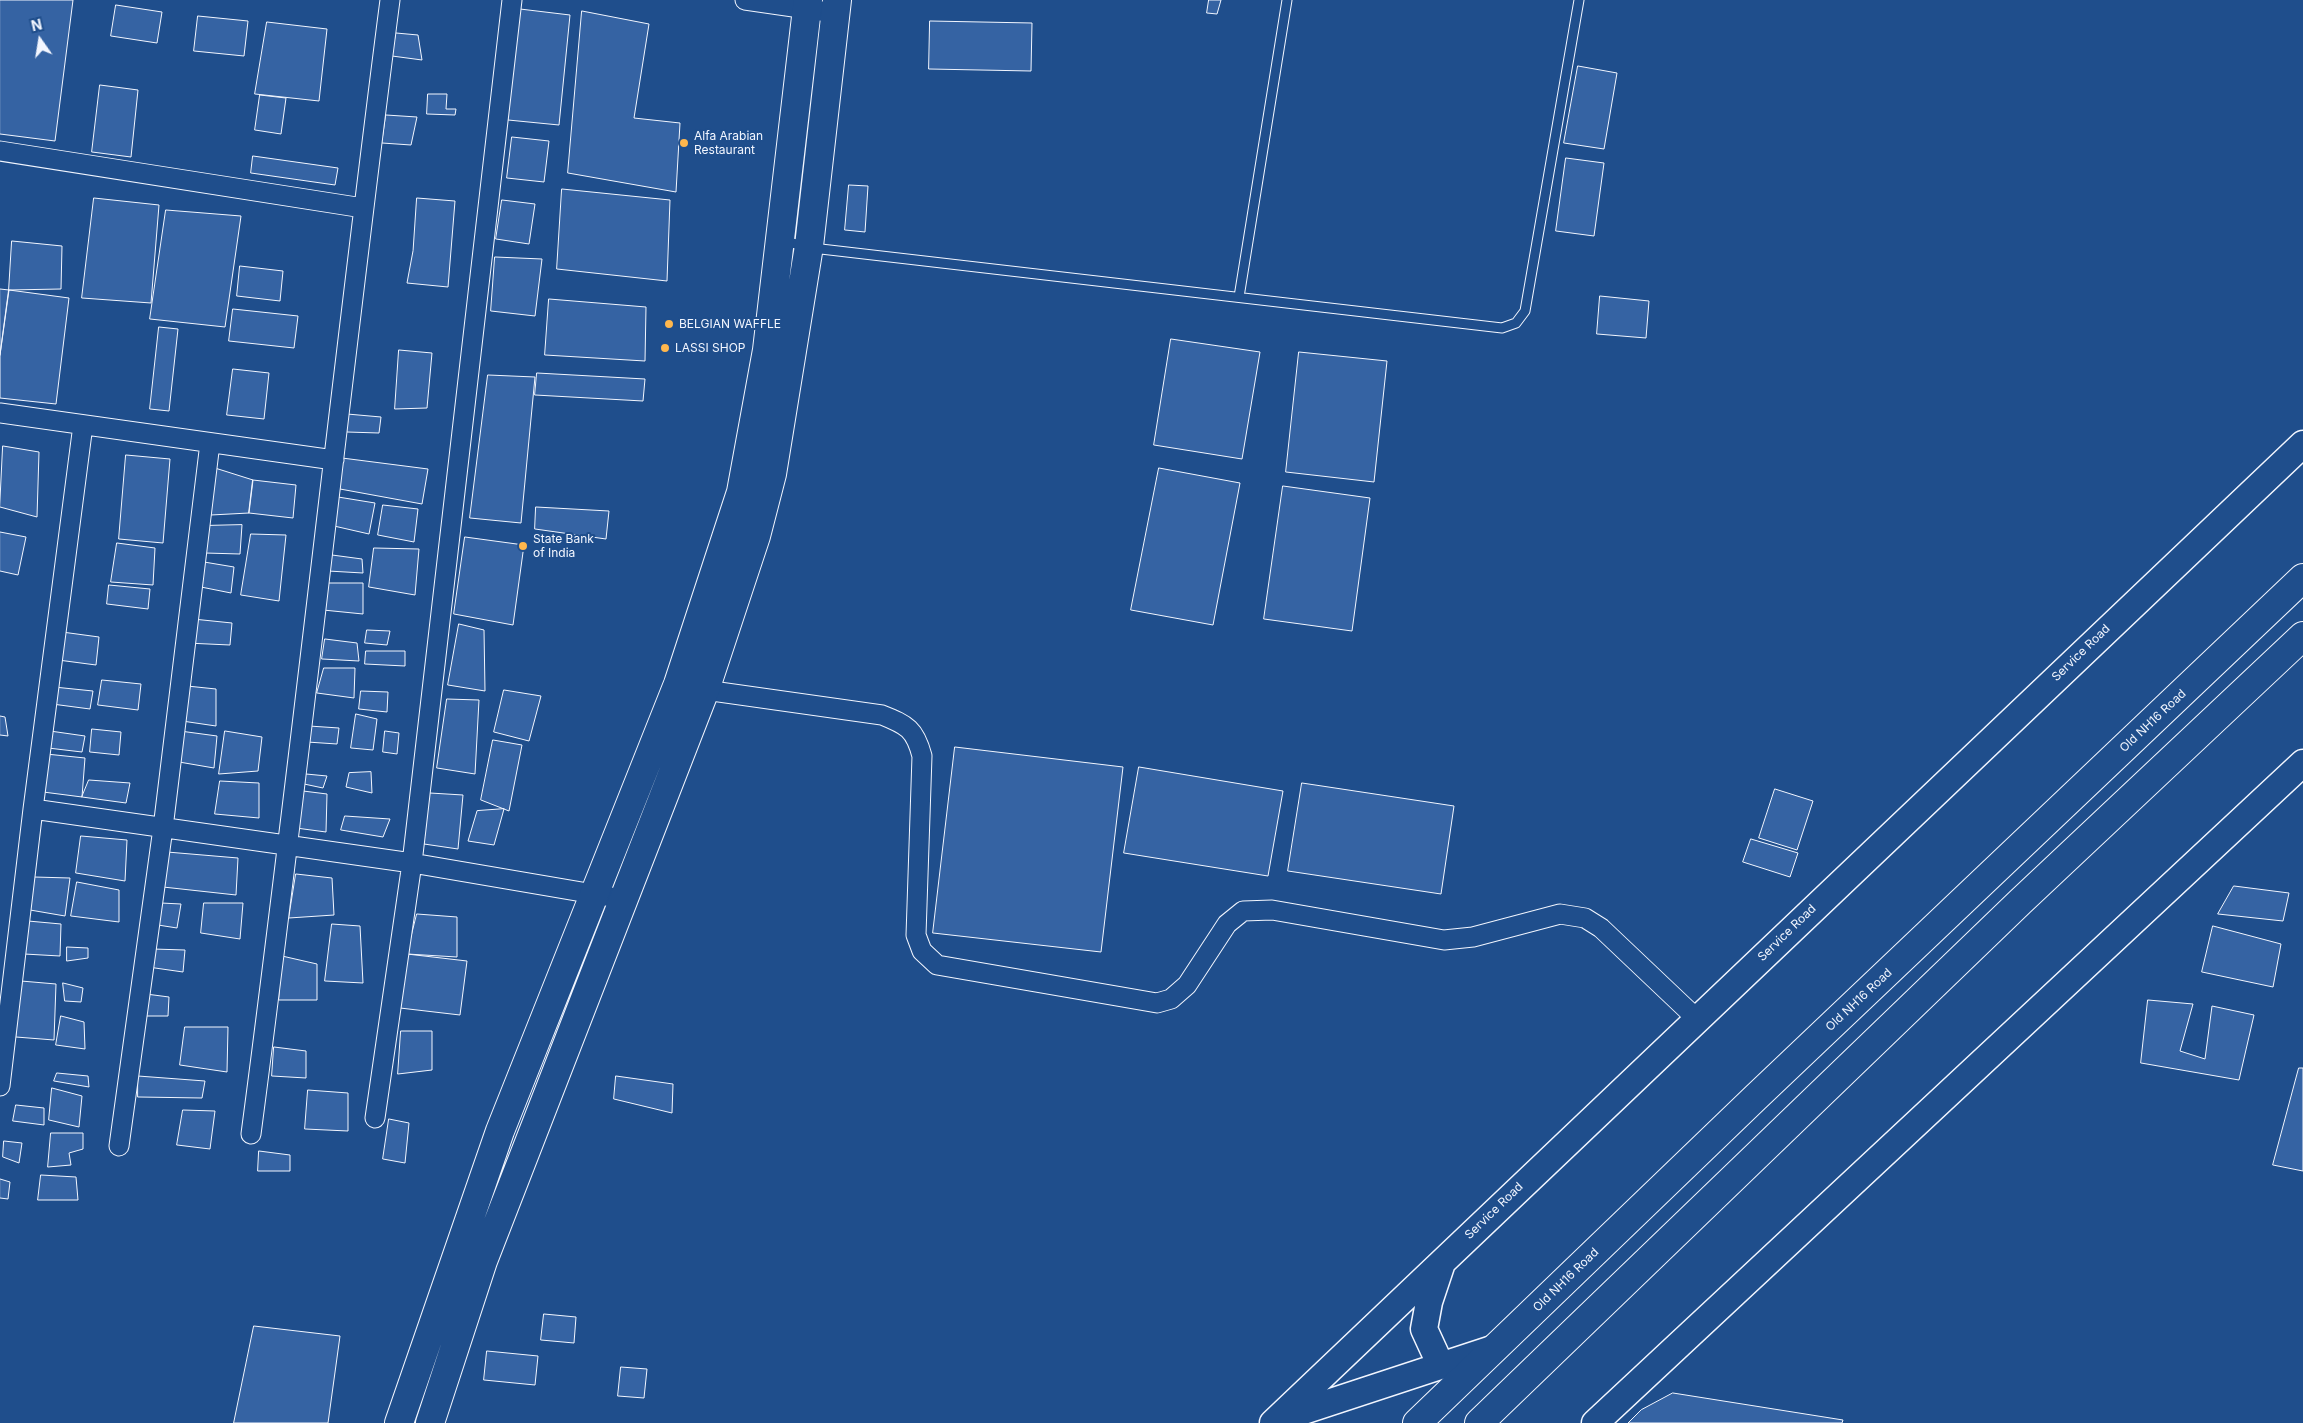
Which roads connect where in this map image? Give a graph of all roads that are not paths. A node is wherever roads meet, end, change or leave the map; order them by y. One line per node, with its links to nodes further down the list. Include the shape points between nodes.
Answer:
1 (390, 0): 9 (street)
2 (512, 0): 25 (street)
3 (745, 0): 6 (street)
4 (1287, 0): 12 (lane)
5 (1578, 0): 12 (lane, via 1525,311 1516,323 1502,328)
6 (807, 5): 7 (street); 10 (main road)
7 (836, 7): 11 (main road)
8 (0, 151): 9 (street)
9 (363, 208): 17 (street)
10 (782, 241): 11 (lane); 26 (main road, via 767,350 741,492 678,684)
11 (809, 246): 12 (lane); 20 (main road, via 772,474 749,561)
12 (1239, 297)
13 (0, 413): 14 (street)
14 (83, 425): 15 (street); 22 (street)
15 (210, 443): 17 (street); 23 (street)
16 (2303, 444): 28 (street, Service Road)
17 (334, 460): 24 (street)
18 (2303, 578): 34 (main road, Old NH16 Road)
19 (2303, 636): 40 (main road, via 2012,909)
20 (705, 690): 27 (main road); 28 (street, via 882,715 905,724 917,737 922,756 916,935 922,951 937,965 1157,1003 1171,1000 1187,985 1227,924 1243,911 1272,910 1444,940 1473,937 1560,914 1585,918 1601,928)
21 (2303, 763): 41 (street)
22 (32, 809): 23 (street); 29 (street)
23 (163, 828): 24 (street); 32 (street)
24 (289, 846): 25 (street); 31 (street)
25 (412, 863): 26 (street); 30 (street)
26 (595, 896): 27 (street); 37 (main road, via 500,1131)
27 (623, 899): 38 (main road, via 483,1261)
28 (1697, 1019): 33 (street, Service Road)
29 (0, 1086)
30 (375, 1118)
31 (251, 1134)
32 (119, 1146)
33 (1443, 1259): 35 (street, via 1424,1329); 36 (street, Service Road)
34 (1494, 1348): 35 (street); 39 (main road, Old NH16 Road)
35 (1441, 1366): 36 (street)
36 (1275, 1421)
37 (399, 1423)
38 (430, 1423)
39 (1417, 1423)
40 (1479, 1423)
41 (1594, 1423)

